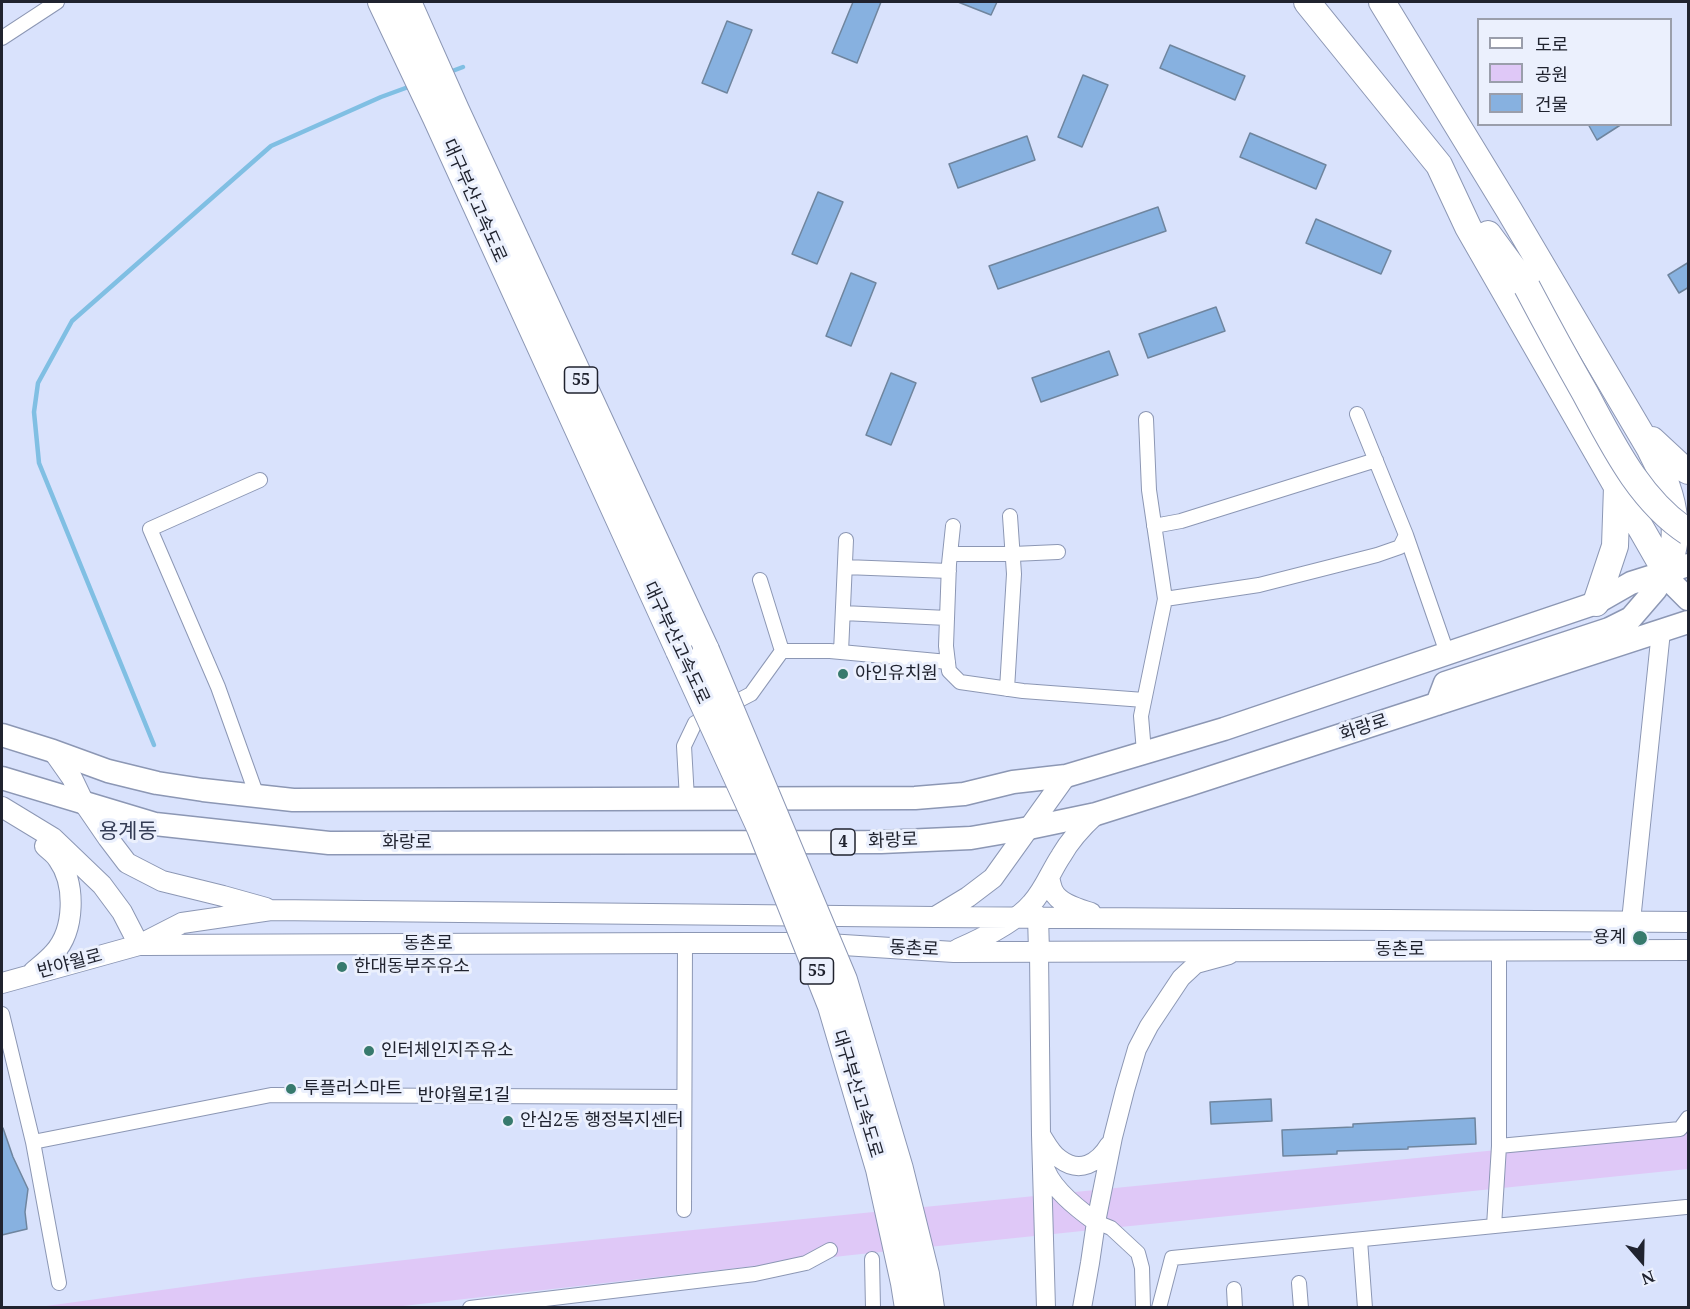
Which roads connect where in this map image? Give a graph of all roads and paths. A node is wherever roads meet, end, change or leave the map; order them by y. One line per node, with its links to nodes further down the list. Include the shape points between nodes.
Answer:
1 (57, 2): 6 (street)
2 (381, 2): 7 (highway, 대구부산고속도로 / 55)
3 (408, 2): 7 (highway, 대구부산고속도로 / 55)
4 (1307, 2): 10 (highway)
5 (1382, 2): 9 (highway)
6 (2, 38)
7 (417, 50): 8 (highway, 대구부산고속도로 / 55)
8 (446, 114): 98 (highway, 대구부산고속도로 / 55, bridge, via 760,828 831,1006 879,1169); 99 (highway, 대구부산고속도로 / 55, bridge, via 706,650 844,980 900,1169)
9 (1472, 152): 11 (highway); 14 (highway)
10 (1439, 165): 11 (highway); 18 (highway, via 1468,227)
11 (1527, 287): 22 (highway, bridge, via 1640,486 1673,522)
12 (1357, 414): 15 (street)
13 (1146, 419): 21 (street)
14 (1636, 424): 16 (highway); 29 (highway, via 1666,480 1674,512)
15 (1376, 460): 21 (street); 23 (street)
16 (1689, 471)
17 (260, 480): 54 (street, via 150,529 218,687)
18 (1617, 487): 29 (highway); 34 (highway, via 1615,546)
19 (1010, 516): 27 (street)
20 (953, 526): 26 (street)
21 (1154, 526): 32 (street)
22 (1689, 532)
23 (1406, 536): 32 (street, via 1400,547 1377,555 1259,585); 43 (street)
24 (846, 540): 28 (street)
25 (1058, 552): 27 (street)
26 (950, 554): 27 (street); 30 (street)
27 (1013, 554): 46 (street)
28 (845, 567): 30 (street); 36 (street)
29 (1677, 568): 33 (main road, via 1675,585); 34 (main road, via 1631,583); 35 (main road)
30 (949, 572): 37 (street)
31 (760, 580): 41 (street)
32 (1165, 599): 47 (street)
33 (1689, 599)
34 (1596, 603): 35 (main road); 39 (main road)
35 (1640, 609): 40 (main road, via 1658,620); 44 (main road, via 1609,629)
36 (843, 613): 37 (street); 42 (street)
37 (947, 618): 45 (street)
38 (1689, 622): 40 (main road, 화랑로 / 4)
39 (1522, 628): 43 (main road); 44 (main road, via 1534,636)
40 (1661, 631): 48 (main road, 화랑로 / 4); 66 (street)
41 (782, 651): 42 (street); 55 (street, via 751,694 695,723 684,746)
42 (841, 652): 45 (street)
43 (1447, 653): 51 (main road)
44 (1534, 653): 48 (main road, via 1445,683)
45 (948, 662): 46 (street, via 949,671 960,682)
46 (1007, 689): 47 (street)
47 (1144, 700): 51 (street)
48 (1437, 704): 58 (main road, 화랑로 / 4)
49 (2, 735): 50 (main road)
50 (53, 751): 54 (main road, via 157,783); 56 (main road)
51 (1144, 753): 52 (main road)
52 (1066, 776): 55 (main road, via 1013,782 964,794 915,798); 59 (main road)
53 (2, 778): 56 (main road, 화랑로 / 4)
54 (257, 796): 55 (main road, via 292,800)
55 (687, 798)
56 (84, 803): 59 (main road, 화랑로 / 4, via 155,824 329,843 881,842 970,838); 61 (main road, via 128,862 162,881)
57 (9, 811): 69 (main road, via 53,838 102,885); 76 (main road, via 59,860 72,907 64,937 55,952)
58 (1096, 814): 59 (main road, 화랑로 / 4); 60 (main road, via 1061,854)
59 (1029, 828): 64 (main road, via 993,878)
60 (1049, 877): 62 (main road, via 1032,903); 65 (main road, via 1060,900)
61 (271, 910): 64 (main road); 69 (main road, via 182,923)
62 (1017, 916): 63 (main road); 64 (main road); 74 (main road)
63 (1038, 916): 65 (main road); 75 (main road)
64 (935, 917)
65 (1106, 917): 66 (main road)
66 (1631, 921): 67 (main road); 71 (street)
67 (1689, 922)
68 (685, 943): 69 (main road, 동촌로); 74 (main road, 동촌로, via 812,944); 79 (street)
69 (139, 945): 76 (main road, 반야월로)
70 (1499, 950): 71 (main road, 동촌로); 73 (main road, 동촌로); 84 (street)
71 (1630, 950): 72 (main road, 동촌로)
72 (1689, 950)
73 (1244, 951): 75 (main road, 동촌로); 82 (street, via 1196,964 1164,1002 1137,1049)
74 (954, 952): 75 (main road, 동촌로)
75 (1039, 952): 81 (street)
76 (28, 976): 77 (main road, 반야월로)
77 (2, 982)
78 (2, 1014): 83 (street)
79 (684, 1097): 83 (street, 반야월로1길, via 271,1095); 87 (street)
80 (1689, 1118): 84 (street, via 1680,1129)
81 (1041, 1135): 82 (street, via 1053,1154 1074,1166 1095,1162); 85 (street)
82 (1113, 1137): 88 (street)
83 (33, 1142): 93 (street)
84 (1499, 1146): 89 (street)
85 (1042, 1154): 88 (street, via 1046,1171 1056,1186); 100 (street)
86 (1686, 1207): 89 (street)
87 (684, 1210)
88 (1096, 1222): 101 (street); 102 (street, via 1111,1228 1138,1253)
89 (1494, 1226): 90 (street)
90 (1360, 1240): 103 (street, via 1172,1258); 106 (street)
91 (830, 1250): 96 (street, via 806,1263 755,1274)
92 (872, 1259): 97 (street)
93 (59, 1283)
94 (1299, 1283): 105 (street)
95 (1234, 1289): 104 (street)
96 (470, 1308)
97 (873, 1308)
98 (908, 1308)
99 (931, 1308)
100 (1046, 1308)
101 (1082, 1308)
102 (1143, 1308)
103 (1160, 1308)
104 (1235, 1308)
105 (1301, 1308)
106 (1365, 1308)

